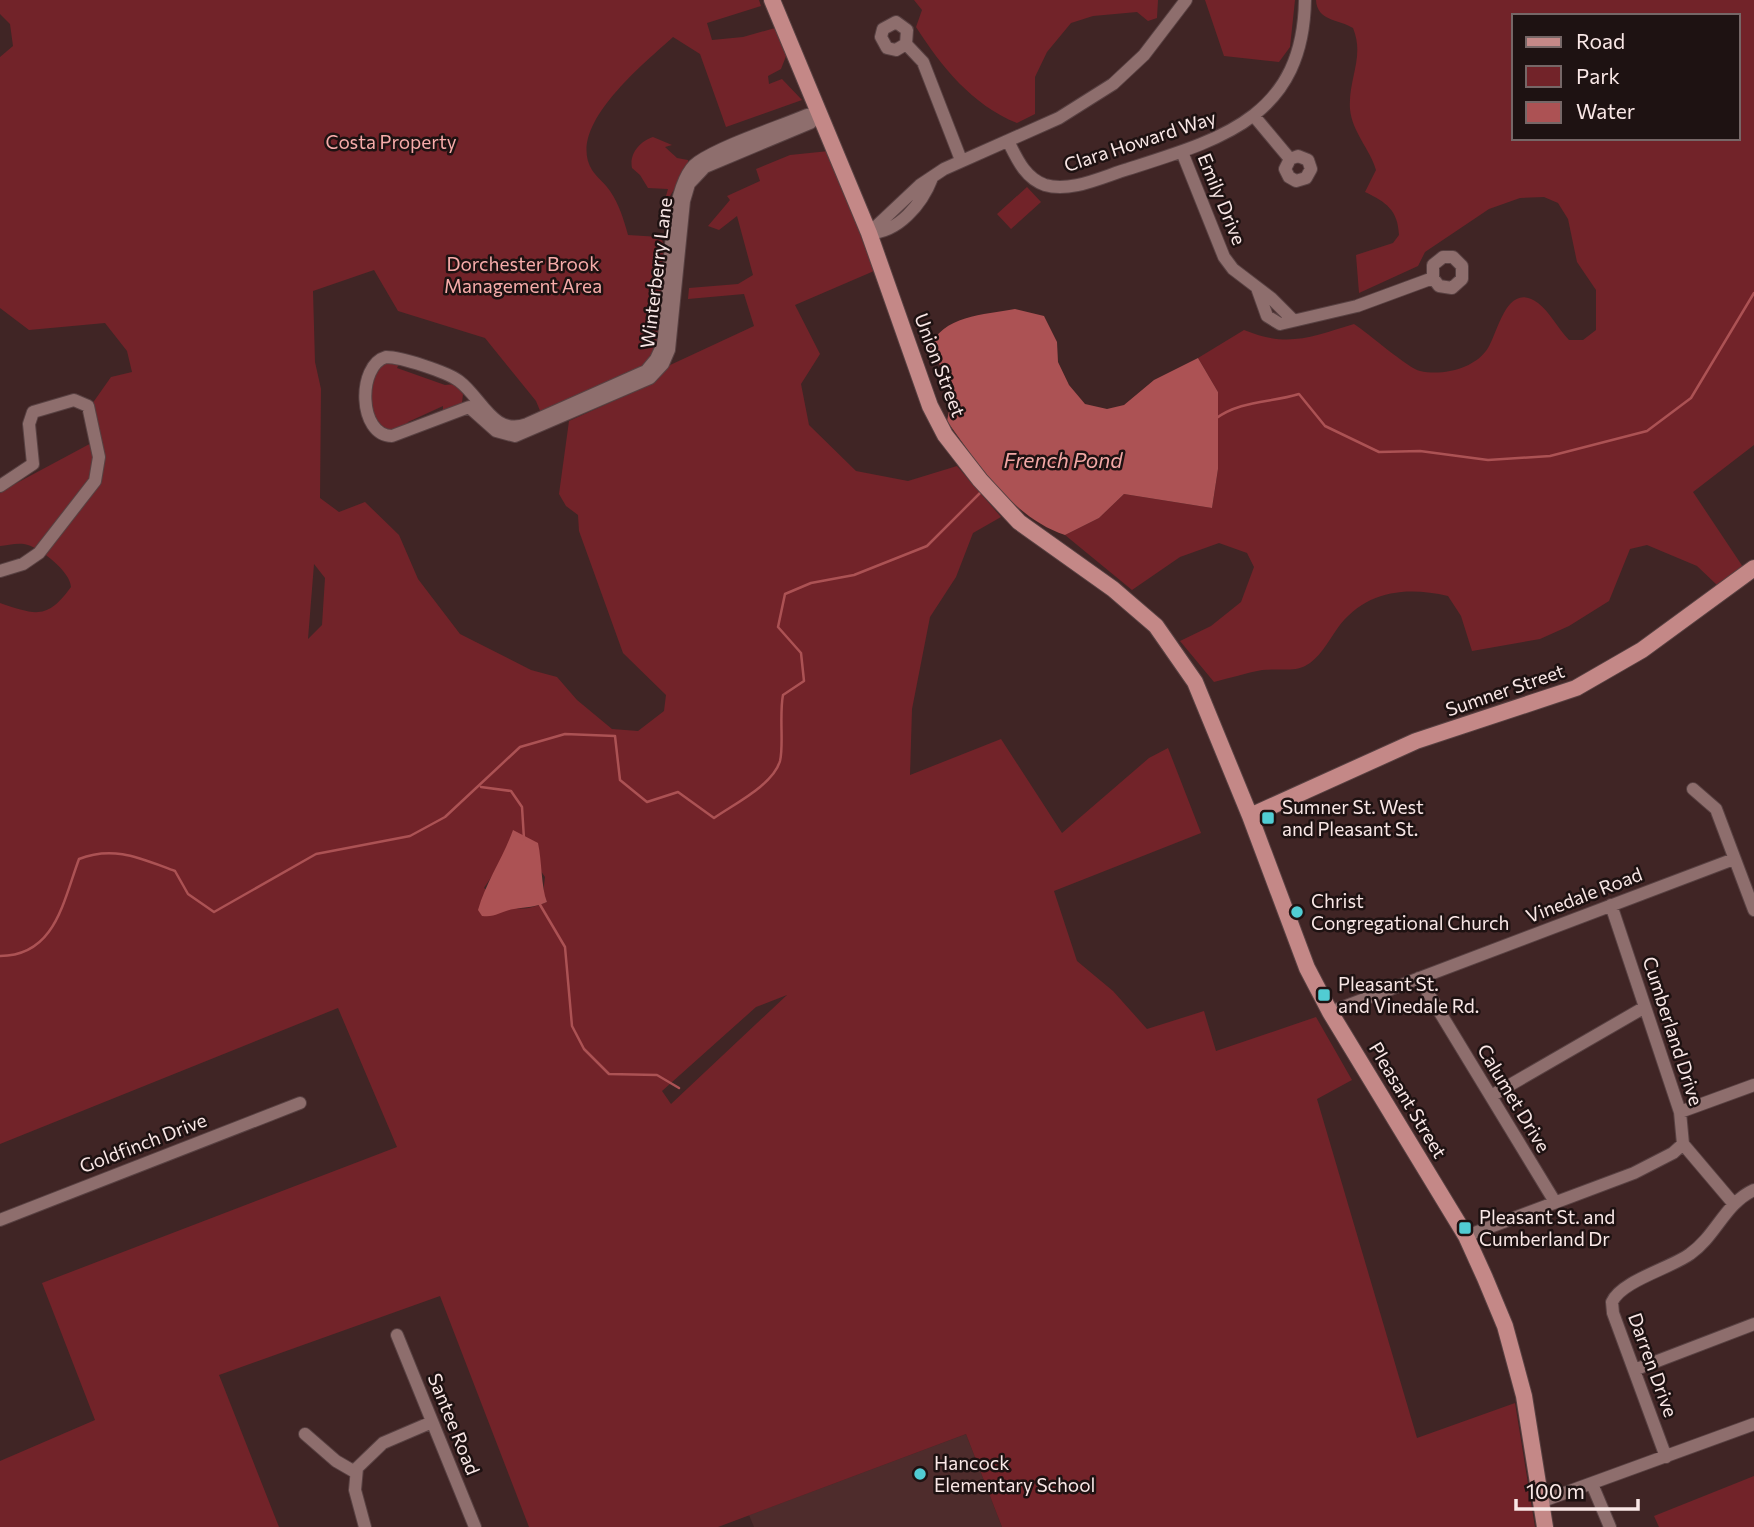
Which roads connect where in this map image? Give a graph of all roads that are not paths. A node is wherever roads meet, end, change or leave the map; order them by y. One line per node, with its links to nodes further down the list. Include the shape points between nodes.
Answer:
1 (772, 0): 5 (main road, Union Street)
2 (1186, 0): 7 (street, via 1144,55 1113,84 1059,118)
3 (1305, 0): 6 (street, Clara Howard Way, via 1298,53 1276,92)
4 (906, 44): 10 (street, via 923,62)
5 (821, 114): 11 (main road, Union Street); 13 (street, Winterberry Lane, via 810,123 699,166 682,181)
6 (1254, 116): 8 (street, Clara Howard Way, via 1228,134); 9 (street)
7 (1008, 141): 8 (street, Clara Howard Way, via 1027,174 1057,187); 10 (street)
8 (1182, 152): 12 (street, Emily Drive, via 1224,257 1293,320 1357,306)
9 (1290, 159)
10 (961, 160): 11 (street, via 932,178 903,220 884,233)
11 (869, 233): 19 (main road, Union Street, via 930,406 957,452 1019,522 1113,589 1156,626)
12 (1433, 278)
13 (673, 279): 14 (street, Winterberry Lane, via 661,349 641,373 515,428 499,424); 15 (street, Winterberry Lane, via 668,350 660,368 645,381 515,436 496,431)
14 (470, 392): 15 (street); 15 (street, Winterberry Lane, via 456,379 393,357 377,361 368,378 369,418 383,436 398,435)
15 (467, 407)
16 (0, 486): 18 (street, via 33,464 29,424 33,412 74,400 88,406 99,457 95,481 39,553)
17 (1754, 568): 21 (main road, Sumner Street, via 1642,650 1576,688 1416,741)
18 (0, 571)
19 (1185, 664): 21 (main road, Pleasant Street)
20 (1693, 789): 22 (street, via 1716,809)
21 (1250, 817): 27 (main road, Pleasant Street, via 1295,940)
22 (1734, 859): 23 (street, Vinedale Road); 24 (street)
23 (1611, 905): 25 (street, Vinedale Road); 26 (street, Cumberland Drive)
24 (1754, 910)
25 (1419, 978): 27 (street, Vinedale Road); 29 (street, Calumet Drive)
26 (1645, 1007): 29 (street); 31 (street, Cumberland Drive)
27 (1330, 1012): 37 (main road, Pleasant Street)
28 (1754, 1085): 31 (street)
29 (1491, 1096): 34 (street, Calumet Drive)
30 (300, 1103): 36 (street, Goldfinch Drive)
31 (1680, 1112): 32 (street, Cumberland Drive)
32 (1683, 1144): 34 (street, via 1634,1173); 35 (street)
33 (1754, 1190): 35 (street, Darren Drive)
34 (1555, 1202): 37 (street)
35 (1733, 1203): 40 (street, Darren Drive, via 1693,1252 1623,1288 1614,1298 1613,1313)
36 (0, 1220)
37 (1466, 1236): 47 (main road, Pleasant Street, via 1505,1326 1524,1396)
38 (1754, 1324): 40 (street)
39 (397, 1335): 41 (street, Santee Road)
40 (1634, 1370): 44 (street, Darren Drive)
41 (432, 1422): 45 (street, via 383,1443); 49 (street, Santee Road)
42 (1754, 1424): 44 (street)
43 (305, 1434): 45 (street)
44 (1666, 1457): 46 (street)
45 (355, 1472): 48 (street)
46 (1592, 1484): 47 (street); 51 (street)
47 (1540, 1502): 50 (main road, Pleasant Street)
48 (365, 1527)
49 (475, 1527)
50 (1545, 1527)
51 (1610, 1527)

